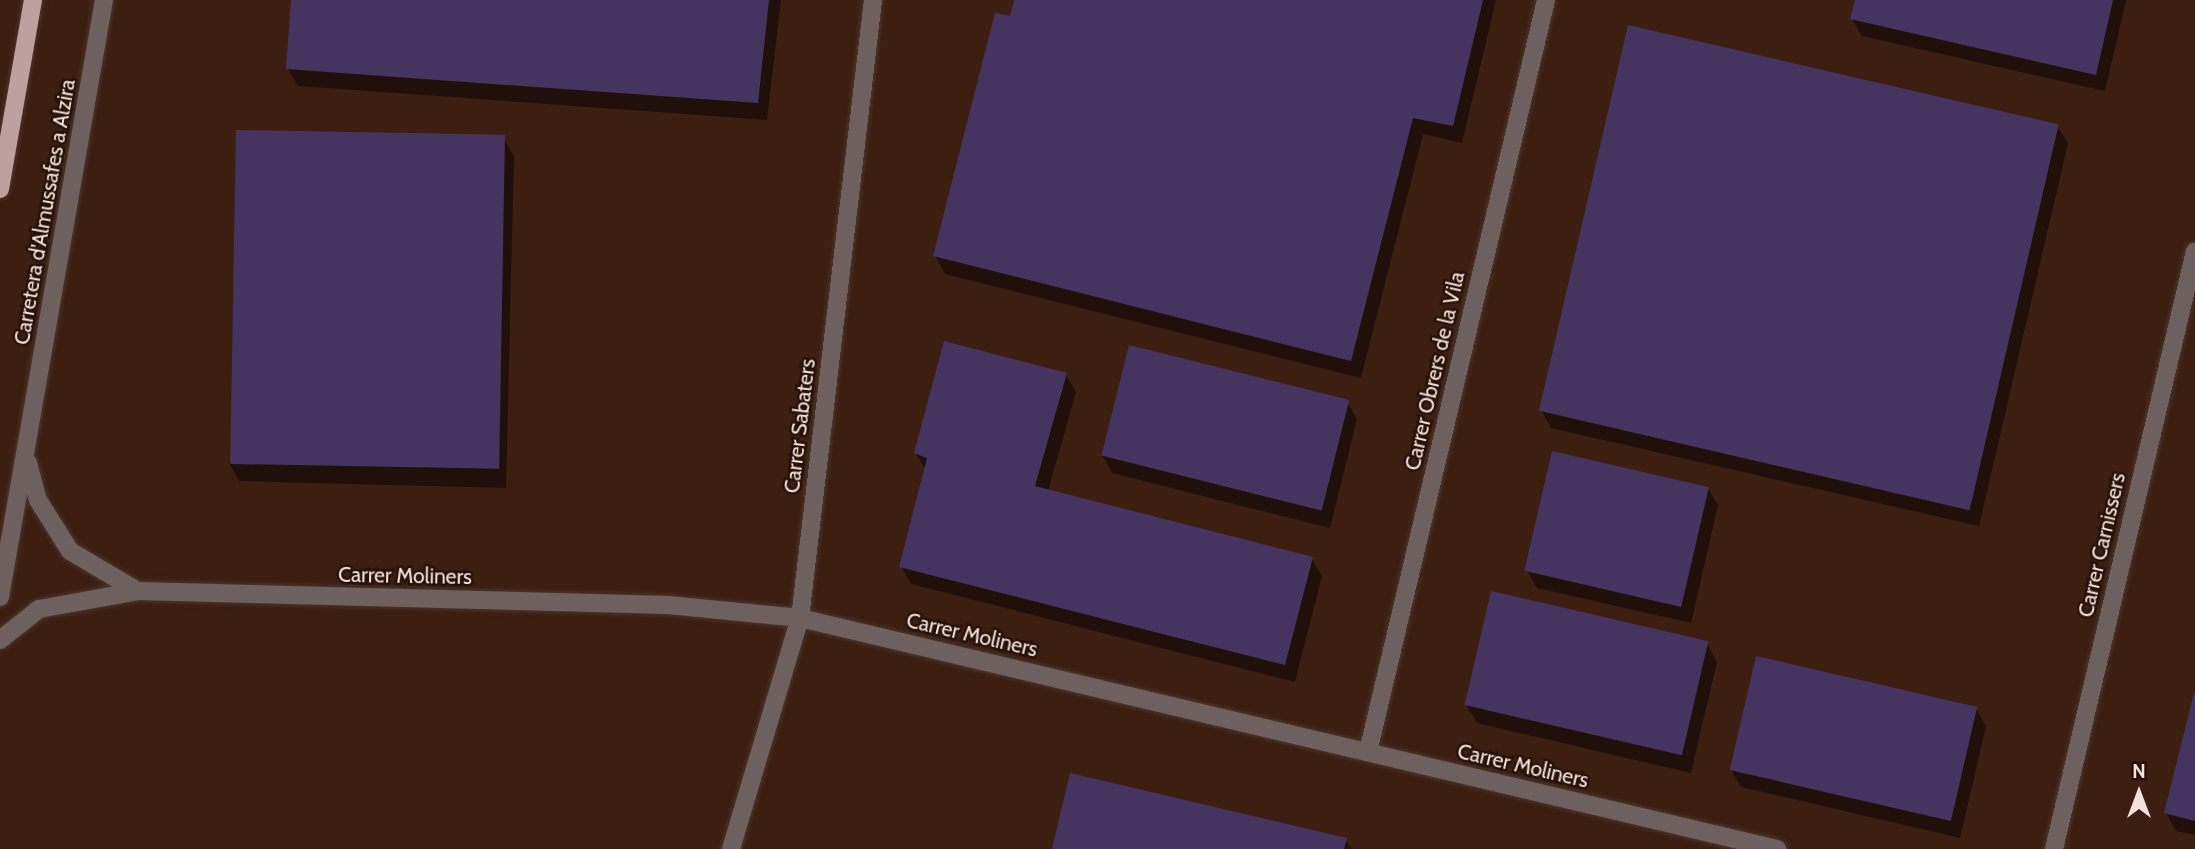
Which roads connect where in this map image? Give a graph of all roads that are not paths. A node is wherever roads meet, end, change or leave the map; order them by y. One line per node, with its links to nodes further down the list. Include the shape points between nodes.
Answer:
1 (33, 0): 5 (main road)
2 (104, 0): 7 (street, Carretera d'Almussafes a Alzira)
3 (873, 0): 10 (street, Carrer Sabaters)
4 (1546, 0): 12 (street, Carrer Obrers de la Vila)
5 (0, 188)
6 (2195, 251): 15 (street, Carrer Carnissers)
7 (26, 455): 8 (street, Carrer Moliners, via 38,500 70,551 105,578); 9 (street, Carretera d'Almussafes a Alzira)
8 (139, 591): 10 (street, Carrer Moliners, via 668,605); 11 (street, Carrer Moliners, via 39,609)
9 (0, 597)
10 (800, 618): 12 (street, Carrer Moliners); 13 (street, Carrer Sabaters)
11 (0, 640)
12 (1368, 752): 14 (street, Carrer Moliners)
13 (731, 849)
14 (1777, 849)
15 (2054, 849)

